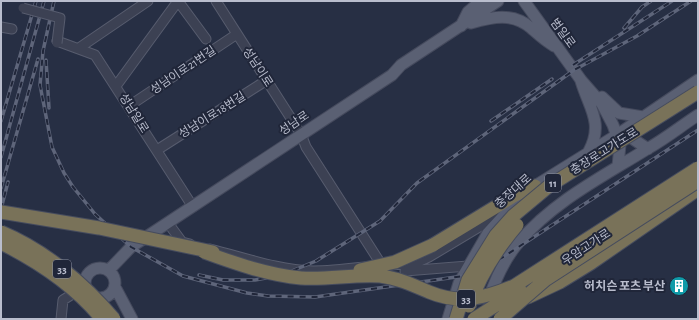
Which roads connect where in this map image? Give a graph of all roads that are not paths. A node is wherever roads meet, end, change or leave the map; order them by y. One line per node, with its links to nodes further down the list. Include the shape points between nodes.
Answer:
1 (148, 1): 13 (street)
2 (178, 1): 12 (street); 18 (street)
3 (216, 1): 11 (street, 성남이로)
4 (481, 1): 9 (main road, via 468,12)
5 (498, 1): 9 (main road, 성남로)
6 (524, 1): 14 (main road, 범일로)
7 (23, 8): 13 (street, 성남일로, bridge, via 60,18 57,42)
8 (1, 26): 10 (street)
9 (461, 26): 14 (main road, via 491,17 506,16 523,22 540,38); 26 (main road, 성남로)
10 (12, 29)
11 (237, 34): 15 (street, 성남이로); 22 (street, 성남이로21번길)
12 (206, 39)
13 (79, 48): 18 (street, 성남일로, via 95,55)
14 (557, 48): 16 (main road, 범일로)
15 (267, 80): 26 (street, 성남이로); 29 (street, 성남이로18번길)
16 (581, 80): 19 (main road); 30 (main road, via 595,117 596,140)
17 (698, 80): 24 (main road, 충장대로)
18 (116, 86): 22 (street, 성남일로)
19 (593, 92): 24 (main road, via 604,98 619,113); 27 (main road, via 602,104)
20 (698, 92): 56 (highway, 충장로고가도로 / 11, bridge, via 549,186 513,216 496,235 468,280)
21 (698, 102): 57 (highway, 충장로고가도로 / 11, bridge, via 554,194 519,222 477,282)
22 (129, 106): 29 (street, 성남일로)
23 (698, 115): 28 (main road)
24 (643, 117): 25 (main road, 충장대로)
25 (630, 126): 27 (main road, 충장대로); 28 (main road, via 629,130 634,139)
26 (301, 134): 37 (main road, 성남로); 45 (street, 성남이로, via 306,147)
27 (617, 135): 30 (main road, 충장대로); 31 (main road, via 620,155)
28 (648, 149): 31 (main road)
29 (157, 150): 37 (street, 성남일로)
30 (588, 153): 35 (main road, 충장대로)
31 (618, 166): 59 (main road, via 570,196 542,218 518,242 498,273)
32 (698, 168): 44 (highway, 33, bridge, via 514,286 481,298 441,296 408,282 380,276 300,278 233,262)
33 (698, 175): 58 (highway, 우암고가로, bridge)
34 (698, 181): 60 (highway, 우암고가로, bridge, via 545,280)
35 (535, 186): 38 (main road, 충장대로); 44 (highway, bridge, via 515,195 434,246 374,268 322,272 290,270)
36 (698, 189): 60 (highway, via 576,273 528,297)
37 (193, 206): 40 (main road, 성남로)
38 (509, 210): 45 (street, via 429,258 405,266); 46 (main road, 충장대로, via 488,233)
39 (1, 212): 44 (highway, bridge)
40 (168, 223): 41 (main road, 성남로); 45 (street, via 182,242 280,266 312,271)
41 (156, 231): 46 (street, via 165,243 288,274 341,277); 47 (main road, 성남로, via 130,247)
42 (1, 232): 54 (highway, 33, bridge, via 24,243 69,274 95,297)
43 (1, 243): 52 (highway, 33, bridge, via 26,255 48,270)
44 (187, 246)
45 (381, 264)
46 (468, 266): 55 (main road, 충장대로, via 459,283)
47 (108, 270): 48 (main road, via 99,268 90,272); 49 (main road, via 114,278)
48 (86, 286): 50 (main road); 53 (street, via 63,300)
49 (115, 287): 50 (main road, via 109,295); 51 (main road)
50 (95, 297): 52 (main road)
51 (131, 316): 52 (main road, via 114,308 105,312)
52 (101, 318)
53 (61, 319)
54 (114, 319)
55 (448, 319)
56 (456, 319)
57 (465, 319)
58 (474, 319)
59 (483, 319)
60 (500, 319)

